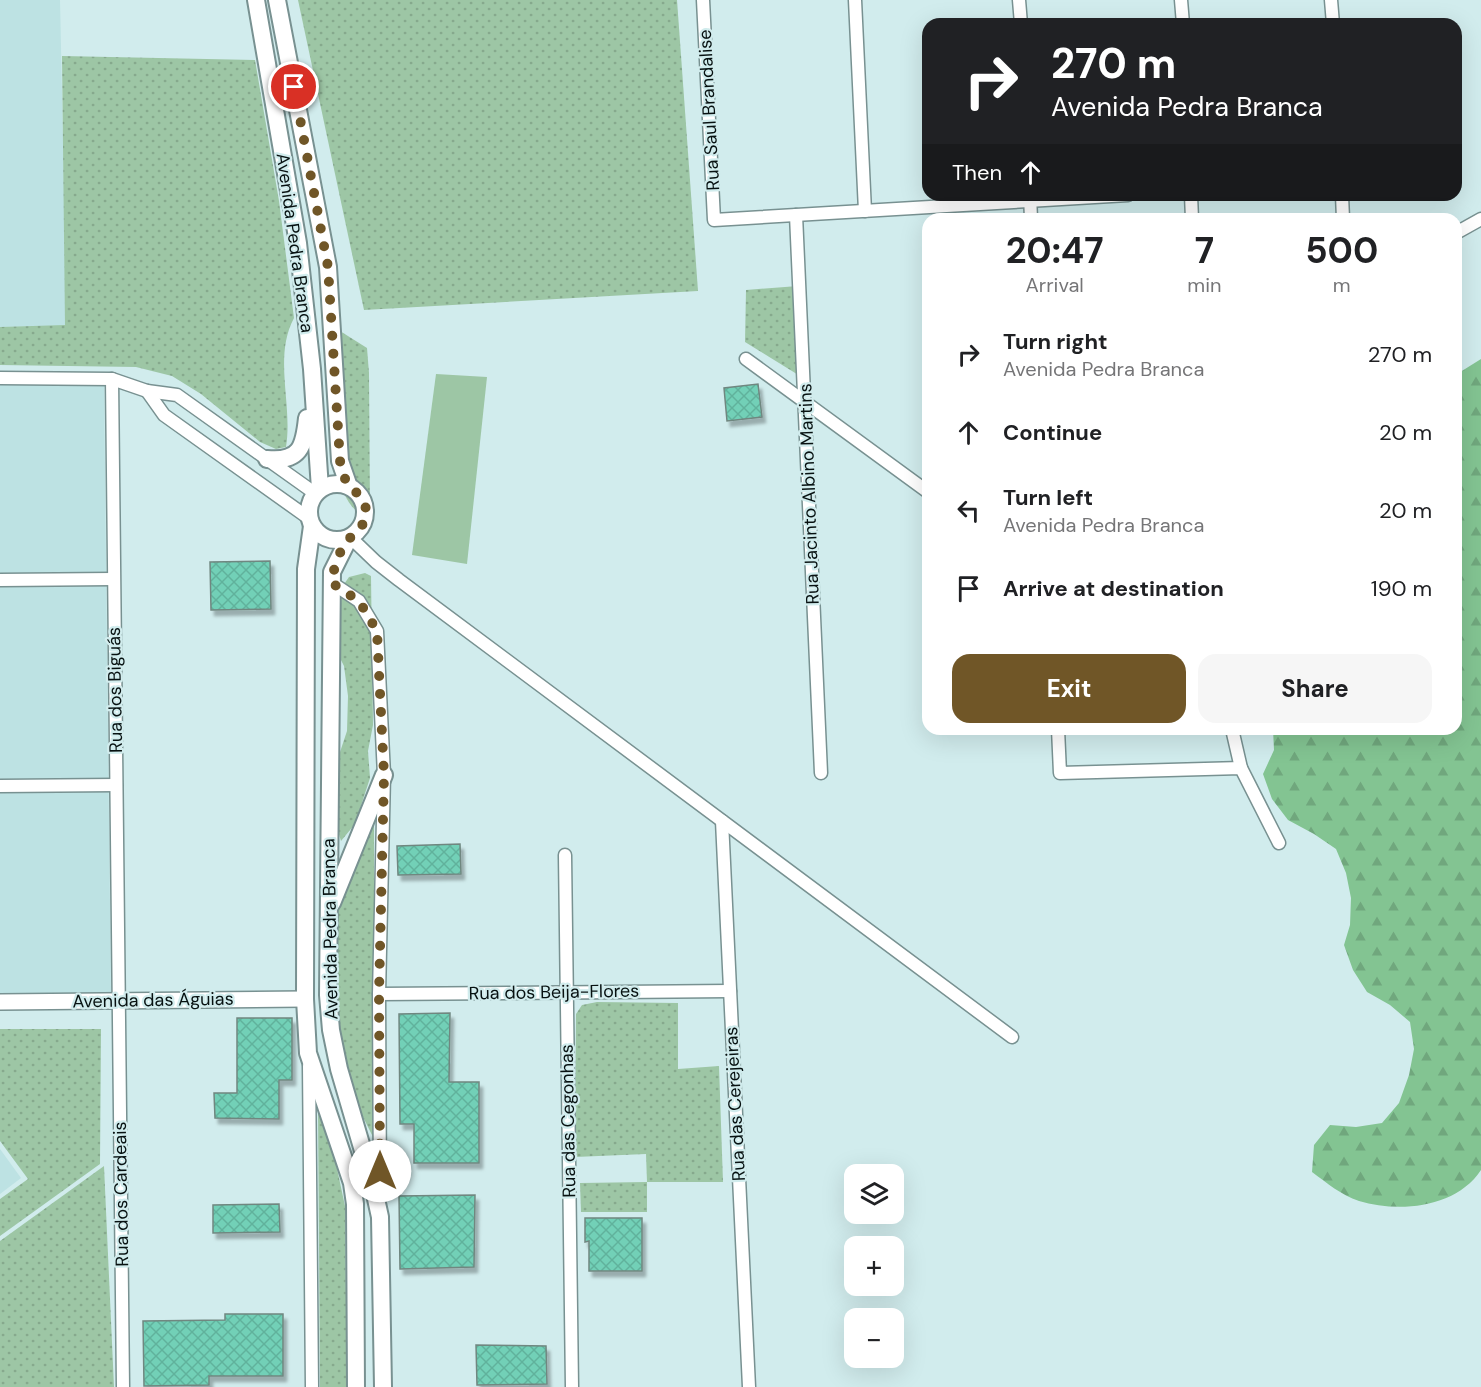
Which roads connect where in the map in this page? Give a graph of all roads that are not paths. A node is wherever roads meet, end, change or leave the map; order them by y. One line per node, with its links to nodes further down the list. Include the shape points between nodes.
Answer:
1 (256, 0): 17 (main road, Avenida Pedra Branca, via 294,211)
2 (277, 0): 23 (main road, Avenida Pedra Branca, via 328,267 340,461)
3 (703, 0): 13 (street, Rua Saul Brandalise, via 714,220)
4 (855, 0): 12 (street)
5 (1019, 0): 8 (street)
6 (1181, 0): 9 (street)
7 (1331, 0): 10 (street)
8 (1020, 18)
9 (1182, 18)
10 (1332, 18)
11 (992, 201): 12 (street)
12 (865, 211): 13 (street)
13 (796, 215): 21 (street, Rua Jacinto Albino Martins)
14 (1481, 219): 15 (street)
15 (1462, 230)
16 (746, 359): 21 (street)
17 (312, 369): 22 (main road, via 303,445 284,460); 25 (main road, Avenida Pedra Branca)
18 (0, 378): 19 (street)
19 (112, 379): 20 (street); 28 (street, Rua dos Biguás)
20 (147, 391): 22 (street, via 177,395); 26 (street, via 164,415)
21 (805, 401): 24 (street); 34 (street, Rua Jacinto Albino Martins)
22 (267, 459): 25 (street)
23 (348, 484): 25 (main road, via 337,483); 27 (main road, via 365,503 365,521)
24 (922, 488)
25 (318, 492): 26 (main road, via 310,503)
26 (311, 522): 27 (main road, via 321,536 338,541); 45 (main road, Avenida Pedra Branca, via 306,569)
27 (349, 539): 30 (main road, Avenida Pedra Branca, via 332,572); 38 (street)
28 (113, 579): 29 (street); 36 (street, Rua dos Biguás)
29 (0, 580)
30 (332, 583): 35 (street, via 359,601 377,631); 41 (main road, Avenida Pedra Branca)
31 (1058, 735): 33 (street, via 1060,773)
32 (1233, 735): 33 (street)
33 (1241, 768): 39 (street)
34 (821, 773)
35 (384, 775): 41 (main road); 44 (street)
36 (116, 784): 37 (street); 46 (street, Rua dos Biguás)
37 (0, 786)
38 (722, 821): 42 (street, Rua das Cerejeiras); 48 (street)
39 (1279, 843)
40 (565, 855): 43 (street, Rua das Cegonhas)
41 (328, 912): 50 (main road, Avenida Pedra Branca, via 332,1030)
42 (730, 991): 43 (street, Rua dos Beija-Flores); 56 (street, Rua das Cerejeiras)
43 (566, 992): 44 (street, Rua dos Beija-Flores); 55 (street, Rua das Cegonhas)
44 (379, 994): 50 (street)
45 (305, 999): 46 (street, Avenida das Águias); 49 (main road, Avenida Pedra Branca)
46 (118, 1001): 47 (street, Avenida das Águias); 51 (street, Rua dos Cardeais)
47 (0, 1002)
48 (1012, 1036)
49 (308, 1053): 52 (street, Avenida Pedra Branca); 53 (main road, Avenida Pedra Branca, via 352,1183)
50 (380, 1217): 54 (main road, Avenida Pedra Branca)
51 (123, 1387)
52 (312, 1387)
53 (356, 1387)
54 (383, 1387)
55 (572, 1387)
56 (749, 1387)

